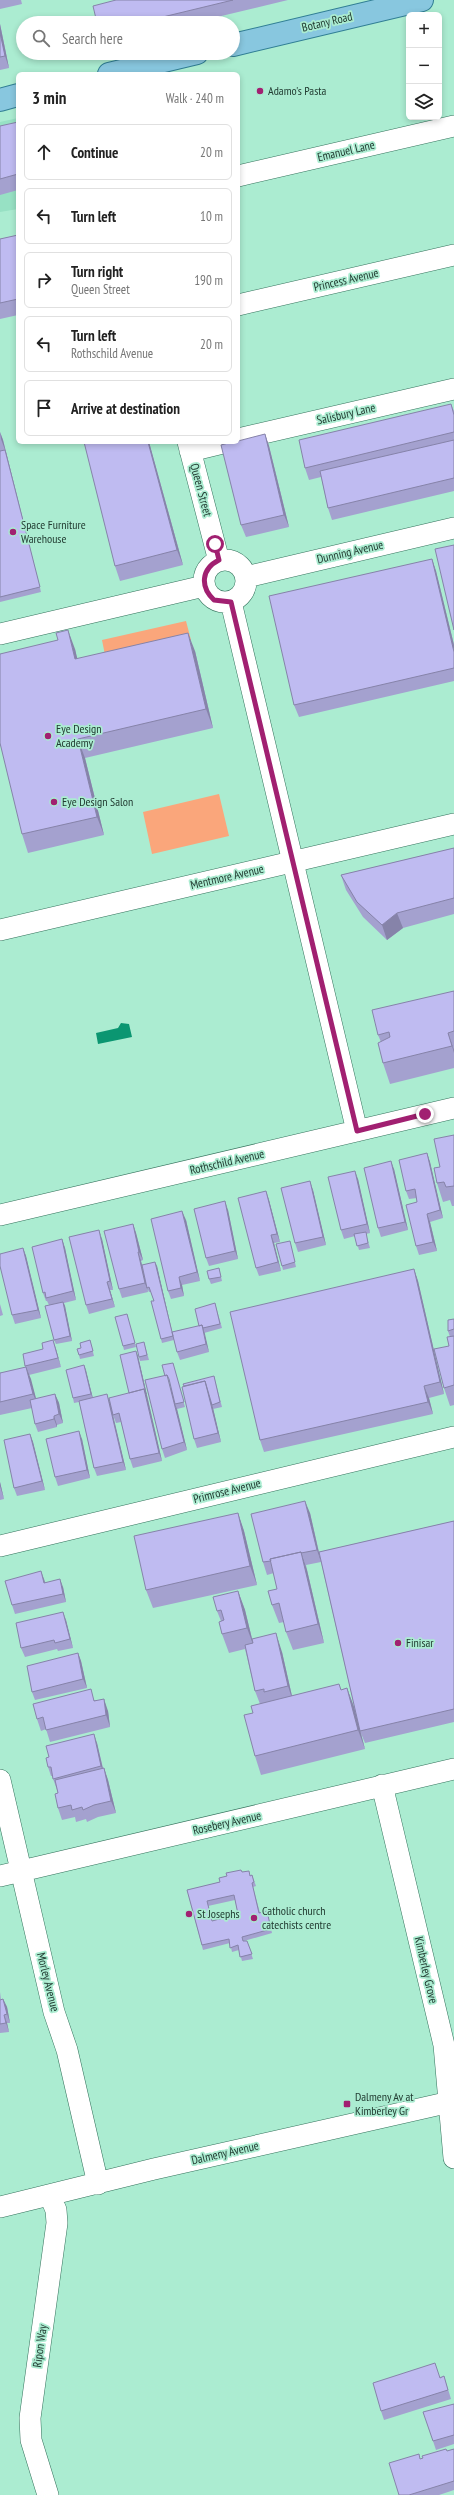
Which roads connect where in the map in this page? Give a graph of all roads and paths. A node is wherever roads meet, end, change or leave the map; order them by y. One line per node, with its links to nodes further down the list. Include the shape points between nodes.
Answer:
1 (422, 0): 2 (main road, Botany Road)
2 (240, 43)
3 (168, 60): 4 (main road)
4 (117, 72)
5 (16, 96): 6 (main road)
6 (0, 100)
7 (454, 126): 8 (street, Emanuel Lane)
8 (240, 176)
9 (454, 255): 10 (street, Princess Avenue)
10 (240, 305)
11 (454, 389): 12 (street, Salisbury Lane)
12 (240, 440)
13 (208, 444): 14 (street)
14 (189, 446): 16 (street, Queen Street)
15 (454, 528): 17 (street, Dunning Avenue)
16 (219, 560): 17 (street, via 236,563); 18 (street, via 205,573)
17 (246, 577): 19 (street, via 245,590 237,600)
18 (204, 586): 19 (street, via 214,600); 20 (street)
19 (231, 602): 22 (street)
20 (0, 634)
21 (454, 824): 22 (street, Mentmore Avenue)
22 (293, 862): 23 (street, Mentmore Avenue); 25 (street)
23 (0, 930)
24 (454, 1108): 25 (street, Rothschild Avenue)
25 (357, 1131): 26 (street, Rothschild Avenue)
26 (0, 1215)
27 (454, 1437): 28 (street, Primrose Avenue)
28 (0, 1546)
29 (454, 1769): 31 (street, Rosebery Avenue)
30 (0, 1780): 32 (street, Morley Avenue)
31 (382, 1785): 32 (street, Rosebery Avenue); 34 (street, Kimberley Grove, via 444,2045)
32 (21, 1871): 33 (street, Rosebery Avenue); 36 (street, Morley Avenue)
33 (0, 1876)
34 (450, 2102): 35 (street, Kimberley Grove); 36 (street, Dalmeny Avenue)
35 (454, 2158)
36 (98, 2184): 37 (street, Dalmeny Avenue)
37 (50, 2196): 38 (street, Dalmeny Avenue); 39 (street, Ripon Way, via 56,2210 57,2223 30,2418 31,2440)
38 (0, 2207)
39 (48, 2495)

